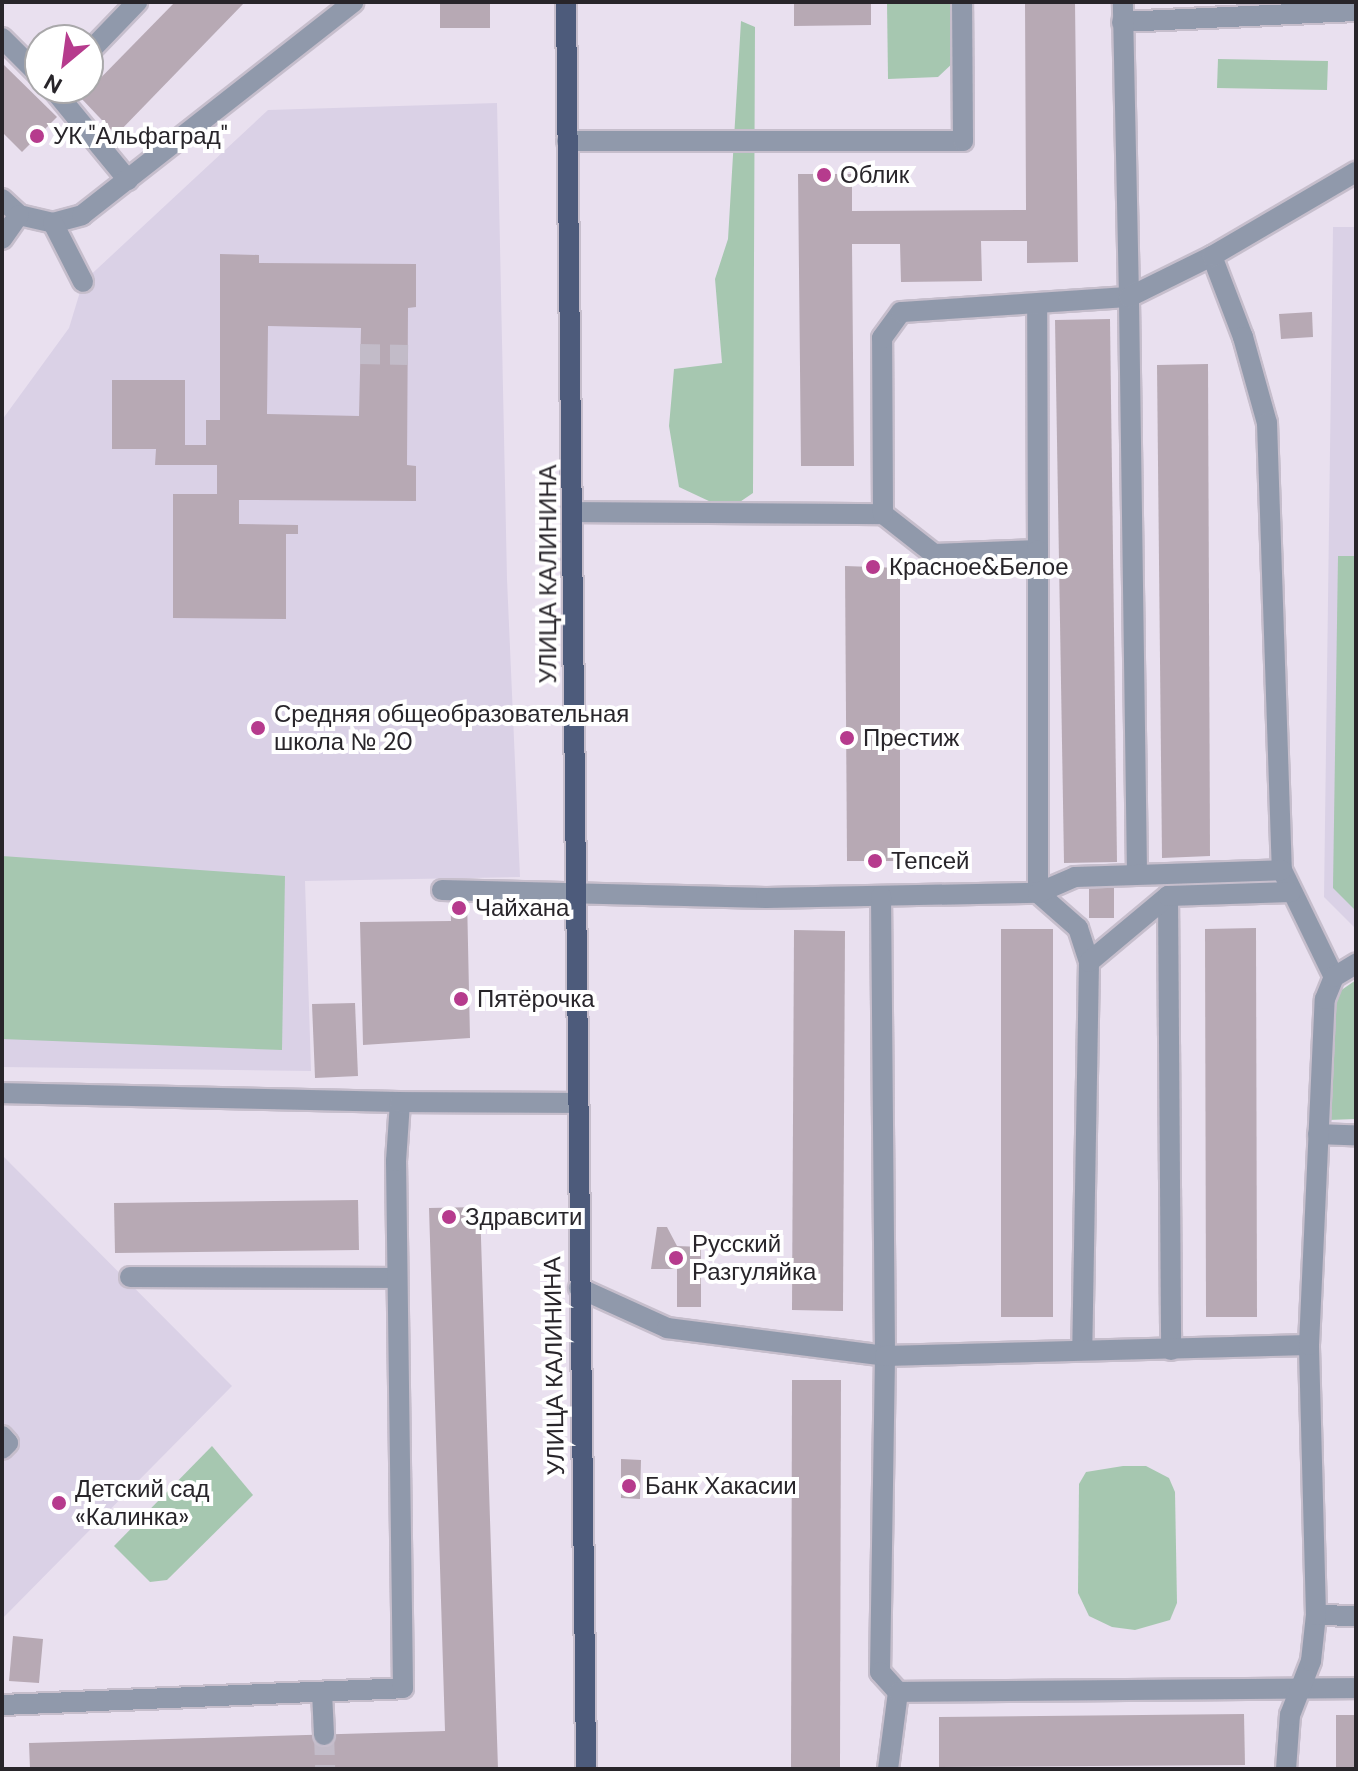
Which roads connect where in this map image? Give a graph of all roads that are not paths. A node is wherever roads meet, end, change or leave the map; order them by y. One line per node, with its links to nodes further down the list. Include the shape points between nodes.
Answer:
1 (137, 2): 7 (lane)
2 (354, 2): 13 (lane)
3 (566, 2): 11 (main road, УЛИЦА КАЛИНИНА)
4 (962, 2): 11 (lane, via 963,141)
5 (1356, 11): 6 (lane)
6 (1122, 12): 20 (lane)
7 (104, 36)
8 (2, 38): 9 (lane)
9 (24, 60)
10 (66, 104): 13 (lane)
11 (567, 141): 22 (main road, УЛИЦА КАЛИНИНА)
12 (1356, 172): 18 (lane)
13 (128, 180): 16 (lane, via 82,215)
14 (2, 199): 15 (lane)
15 (19, 215): 16 (lane); 17 (lane)
16 (53, 223): 19 (lane)
17 (2, 239)
18 (1212, 256): 20 (lane); 25 (lane, via 1243,337 1267,423)
19 (83, 282)
20 (1129, 297): 21 (lane); 26 (lane)
21 (1037, 304): 23 (lane, via 901,312 882,338); 24 (lane)
22 (574, 512): 23 (lane); 32 (main road, УЛИЦА КАЛИНИНА)
23 (883, 514): 24 (lane, via 934,554)
24 (1038, 550): 29 (lane)
25 (1282, 870): 26 (lane); 28 (lane)
26 (1137, 873): 29 (lane, via 1075,877)
27 (442, 890): 32 (lane, via 532,889)
28 (1291, 892): 31 (lane); 35 (lane)
29 (1038, 893): 30 (lane); 33 (lane, via 1078,928)
30 (881, 896): 32 (lane); 47 (lane)
31 (1168, 896): 33 (lane); 46 (lane)
32 (575, 897): 38 (main road, УЛИЦА КАЛИНИНА)
33 (1089, 962): 45 (lane)
34 (1356, 964): 35 (lane)
35 (1334, 977): 39 (lane, via 1325,999)
36 (2, 1093): 37 (lane)
37 (400, 1102): 38 (lane); 42 (lane)
38 (577, 1103): 43 (main road, УЛИЦА КАЛИНИНА)
39 (1318, 1134): 40 (lane); 44 (lane)
40 (1356, 1135)
41 (130, 1277): 42 (lane)
42 (397, 1278): 54 (lane, via 403,1688)
43 (579, 1288): 47 (lane, via 667,1328); 58 (main road, УЛИЦА КАЛИНИНА)
44 (1309, 1345): 46 (lane); 50 (lane)
45 (1082, 1349): 46 (lane); 47 (lane)
46 (1171, 1350)
47 (885, 1356): 55 (lane, via 880,1672)
48 (2, 1436): 49 (lane, via 8,1443)
49 (2, 1449)
50 (1316, 1615): 51 (lane); 53 (lane, via 1311,1661)
51 (1356, 1616)
52 (1356, 1688): 53 (lane)
53 (1296, 1689): 55 (lane); 60 (lane)
54 (322, 1692): 56 (lane); 57 (lane)
55 (898, 1692): 59 (lane)
56 (2, 1705)
57 (324, 1735)
58 (586, 1769)
59 (888, 1769)
60 (1286, 1769)

